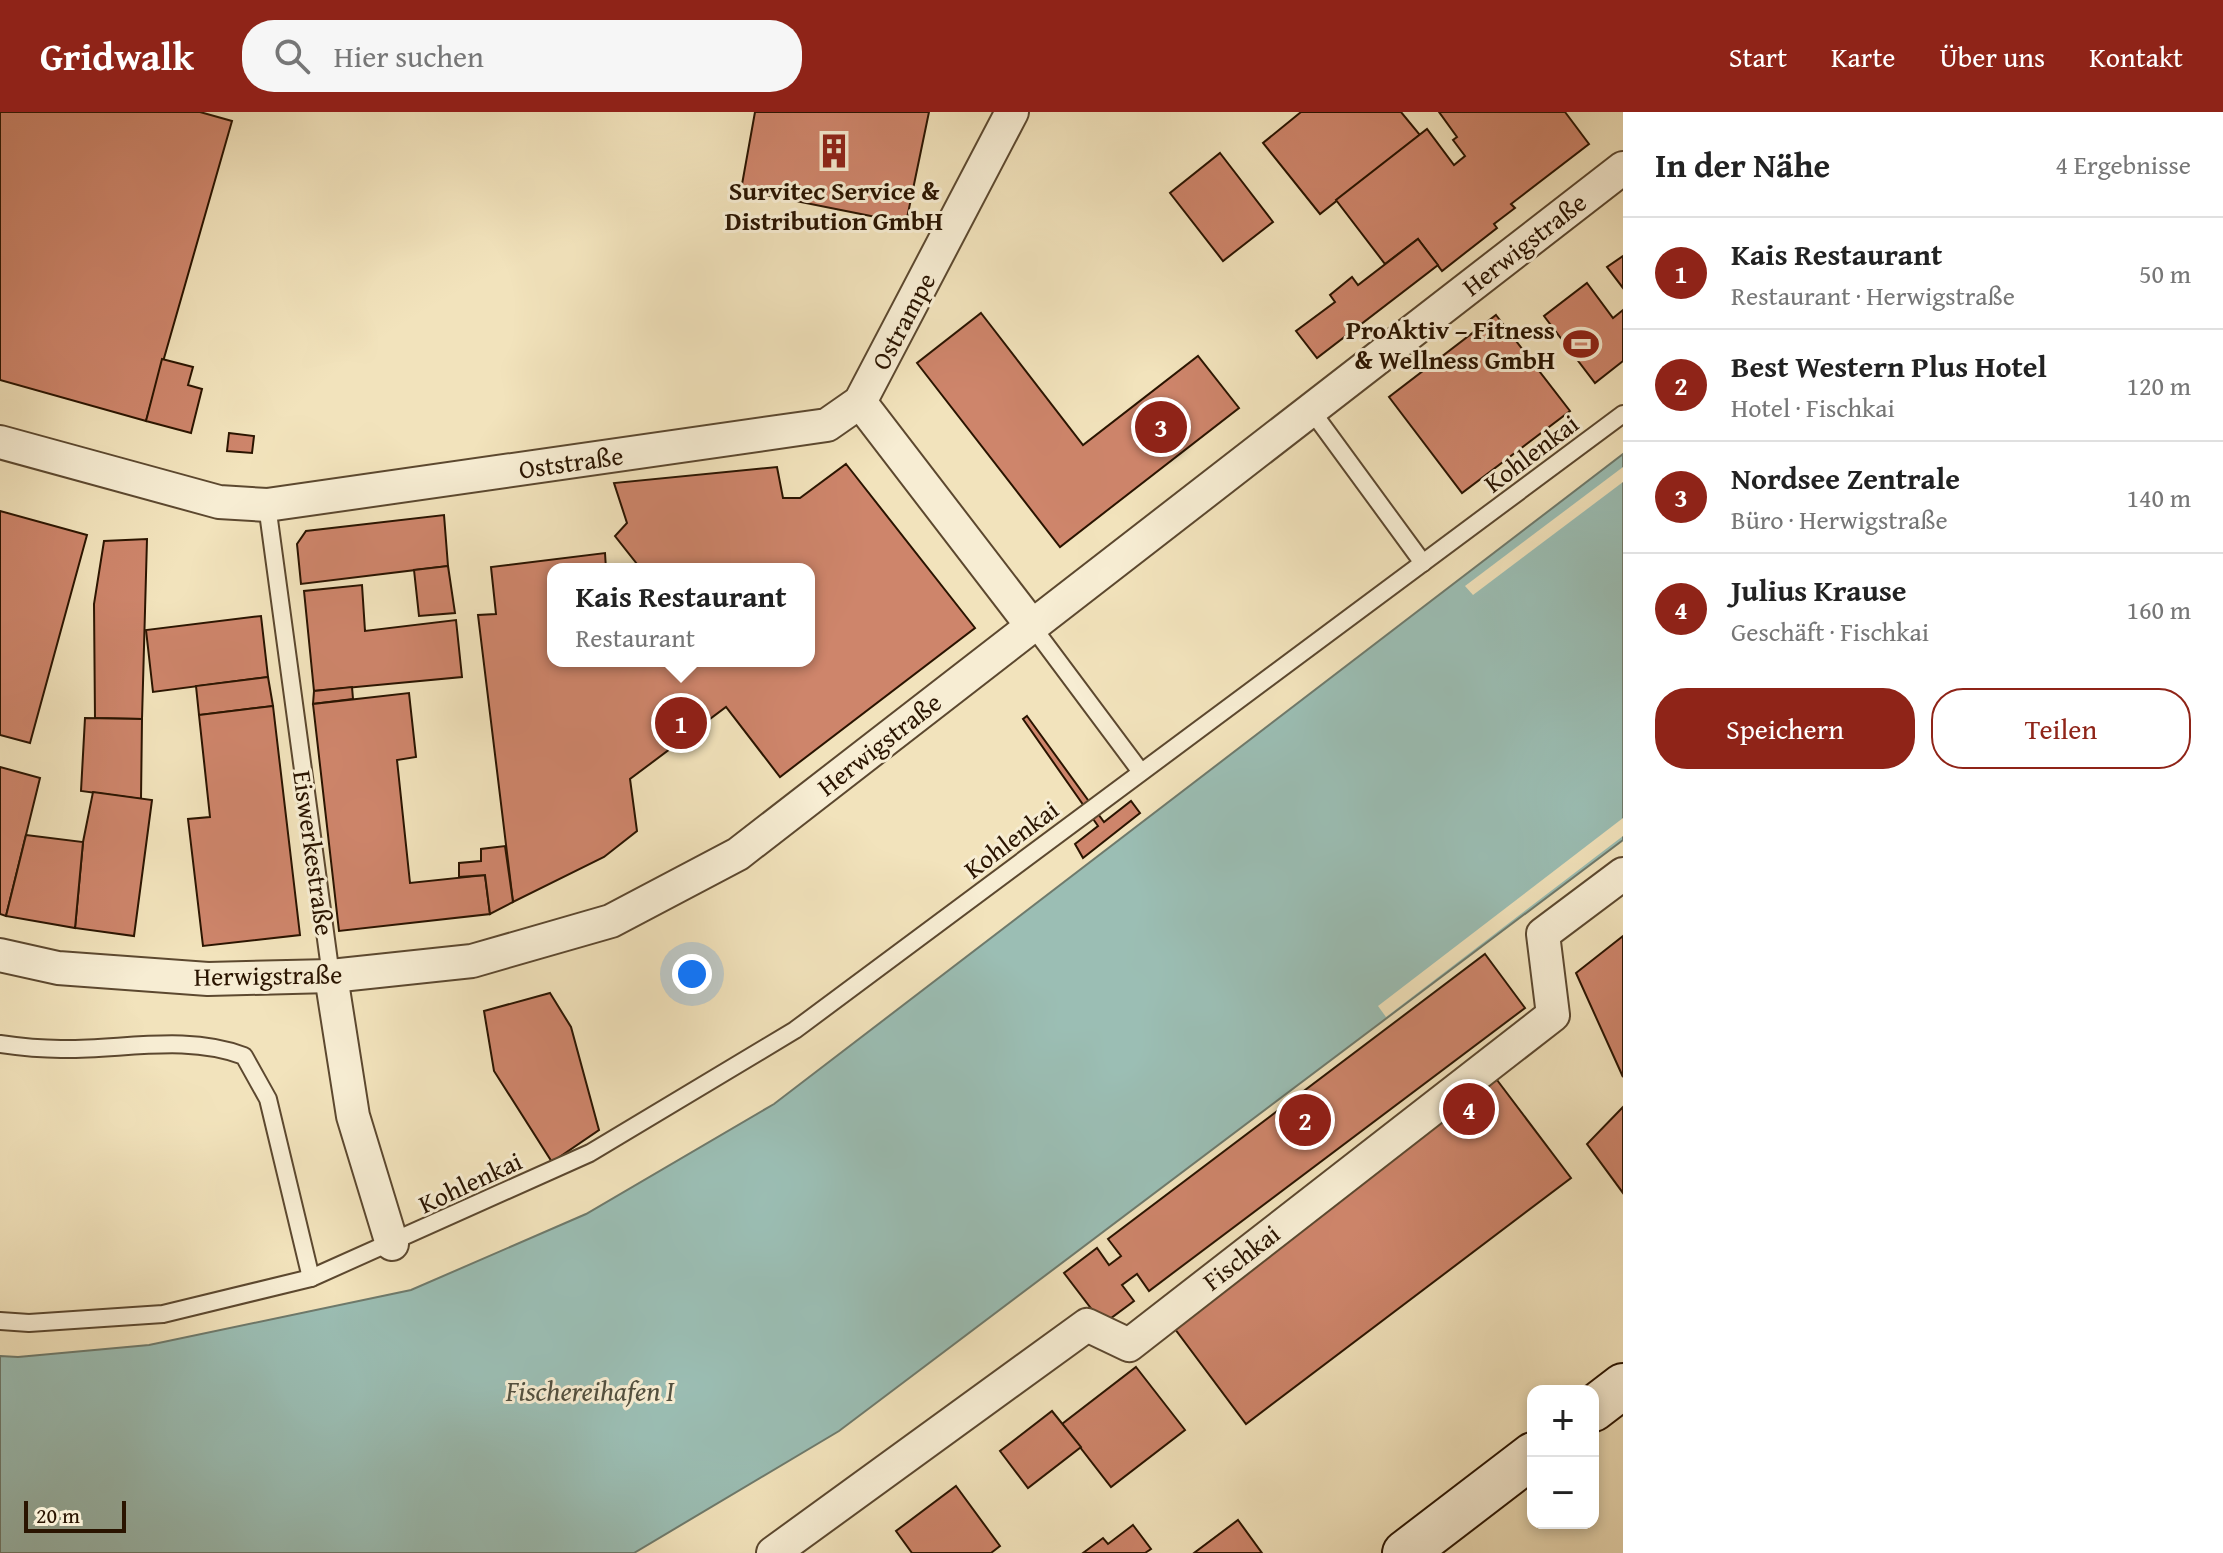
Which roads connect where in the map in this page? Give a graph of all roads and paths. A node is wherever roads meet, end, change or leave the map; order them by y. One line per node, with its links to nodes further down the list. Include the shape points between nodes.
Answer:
1 (1012, 112): 3 (street, Ostrampe)
2 (1623, 168): 4 (street, Herwigstraße)
3 (860, 402): 7 (street, Oststraße, via 827,425); 9 (street)
4 (1311, 410): 8 (lane); 9 (street, Herwigstraße)
5 (1623, 414): 8 (lane, Kohlenkai)
6 (0, 442): 7 (street, Oststraße, via 219,502)
7 (267, 505): 13 (lane, Eiswerkestraße)
8 (1423, 563): 10 (lane, Kohlenkai)
9 (1032, 626): 10 (lane); 13 (street, Herwigstraße, via 738,854 611,921 472,961)
10 (1141, 772): 15 (lane, Kohlenkai, via 795,1030 590,1153)
11 (1623, 874): 21 (street, Fischkai, via 1543,934 1553,1015 1129,1345 1087,1325)
12 (0, 955): 13 (street, Herwigstraße, via 58,968 208,979)
13 (331, 976): 15 (street, Eiswerkestraße, via 353,1116)
14 (0, 1044): 16 (lane, via 62,1049 150,1044 223,1048 244,1056 268,1099)
15 (392, 1244): 16 (lane, Kohlenkai)
16 (311, 1278): 17 (lane, Kohlenkai, via 163,1314)
17 (0, 1321)
18 (1623, 1386): 19 (street)
19 (1599, 1404)
20 (1530, 1457): 22 (street)
21 (773, 1553)
22 (1405, 1553)

